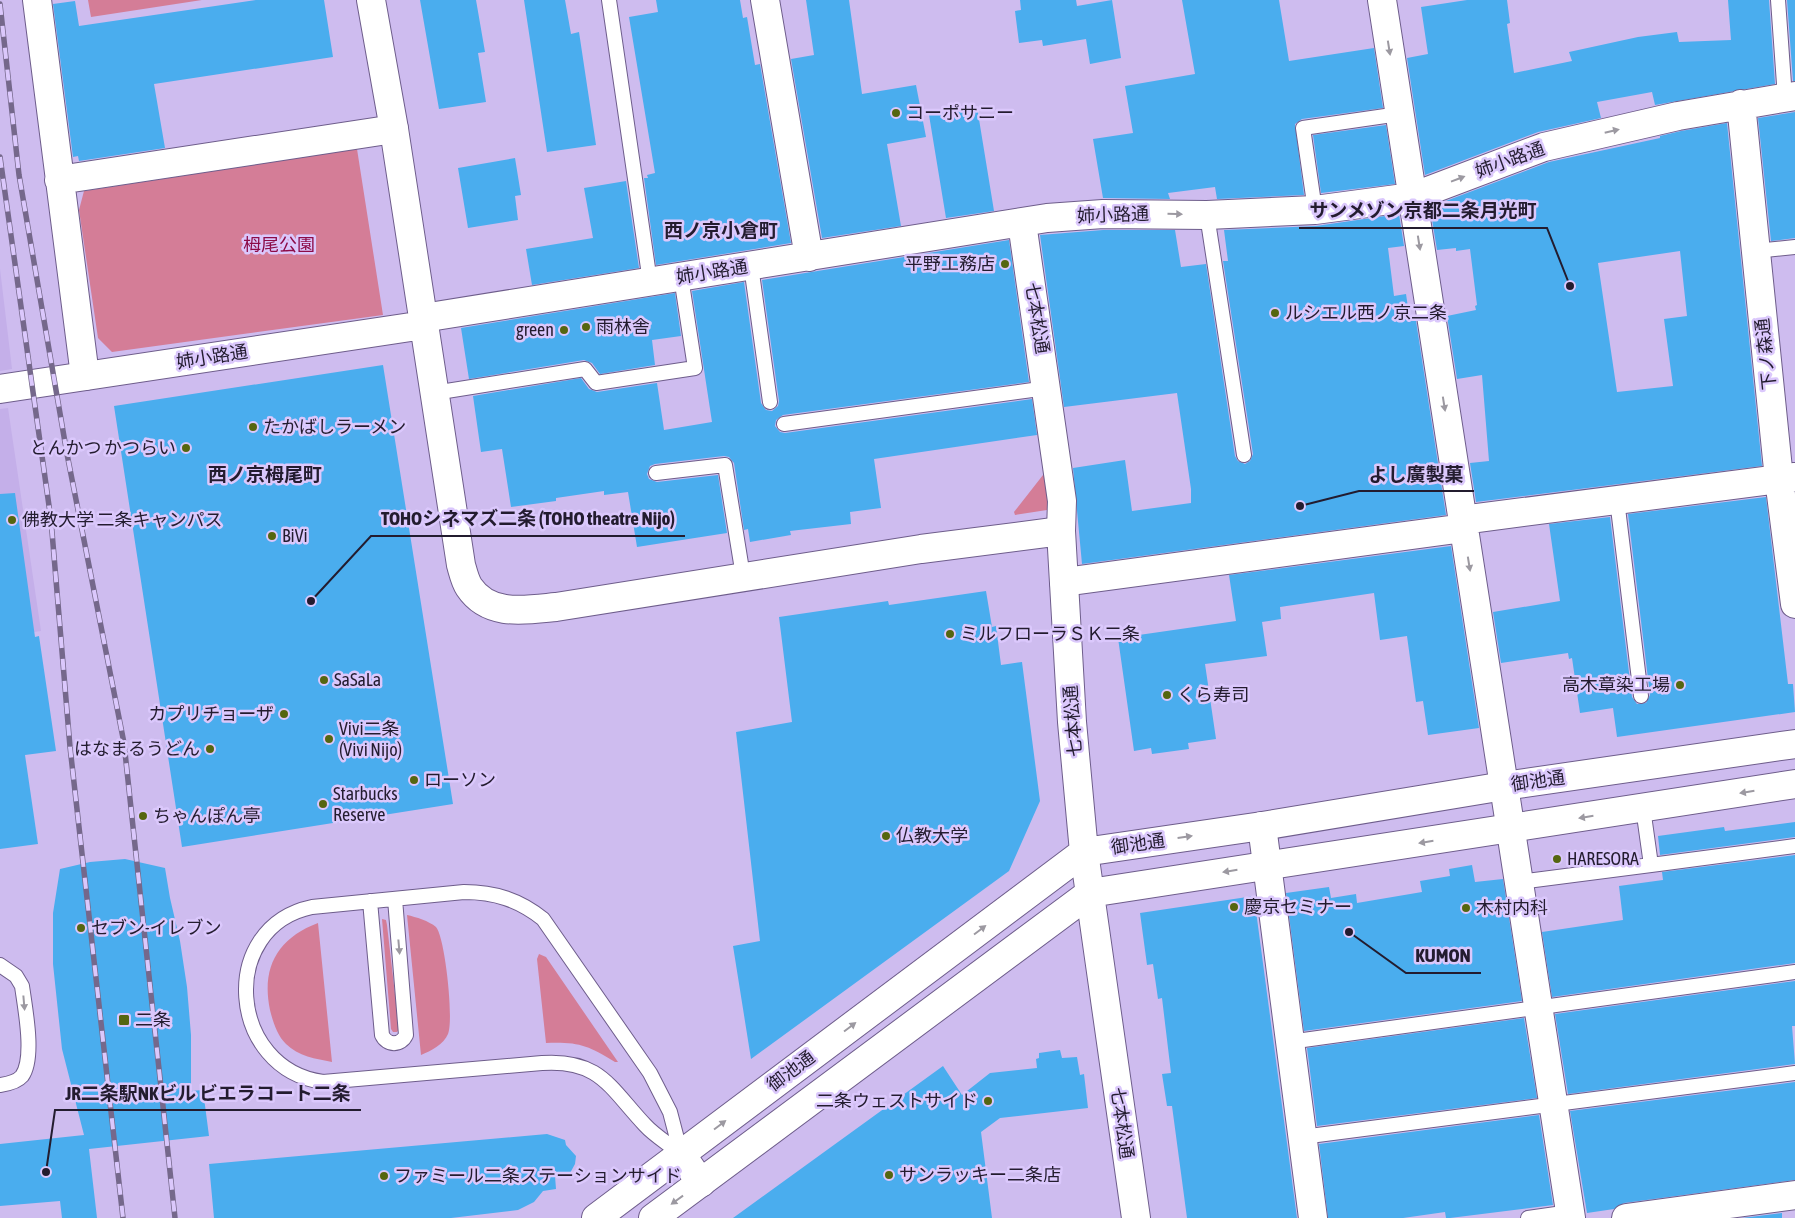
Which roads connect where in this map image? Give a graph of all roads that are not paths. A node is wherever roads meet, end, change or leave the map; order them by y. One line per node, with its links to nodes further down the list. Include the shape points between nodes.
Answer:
1 (37, 0): 11 (street)
2 (372, 0): 10 (street)
3 (609, 0): 21 (lane)
4 (765, 0): 18 (street)
5 (1382, 0): 9 (street, one-way to 9)
6 (1778, 0): 7 (lane)
7 (1790, 97): 8 (street, 姉小路通)
8 (1741, 104): 12 (street, 姉小路通, one-way to 8, via 1544,147); 17 (street, 下ノ森通)
9 (1399, 114): 12 (street); 13 (lane, via 1303,128)
10 (394, 129): 11 (street); 22 (street)
11 (59, 180): 23 (street)
12 (1412, 197): 13 (street, 姉小路通); 33 (street, one-way to 33)
13 (1315, 210): 14 (street, 姉小路通)
14 (1208, 215): 15 (street, 姉小路通, one-way to 14, via 1103,214); 29 (lane)
15 (1022, 223): 18 (street, 姉小路通); 24 (street, 七本松通)
16 (1795, 247): 17 (lane)
17 (1755, 252): 31 (street, 下ノ森通)
18 (809, 257): 19 (street, 姉小路通)
19 (751, 266): 20 (street, 姉小路通); 27 (lane)
20 (681, 277): 21 (street, 姉小路通); 26 (lane, via 695,368 596,383 584,368)
21 (650, 282): 22 (street, 姉小路通)
22 (423, 322): 23 (street, 姉小路通); 26 (street)
23 (85, 376): 25 (street, 姉小路通)
24 (1047, 388): 28 (lane); 34 (street, 七本松通, via 1062,501)
25 (0, 389)
26 (434, 393): 35 (street, via 461,565 469,587 489,606 511,611 556,607)
27 (770, 402)
28 (784, 424)
29 (1244, 455)
30 (656, 473): 35 (lane, via 725,465)
31 (1787, 478): 32 (street); 37 (street, 下ノ森通)
32 (1617, 500): 33 (street); 38 (lane)
33 (1463, 524): 36 (street); 41 (street, one-way to 41)
34 (1061, 530): 35 (street); 36 (street, 七本松通)
35 (743, 576)
36 (1064, 582): 46 (street, 七本松通)
37 (1795, 604)
38 (1641, 696)
39 (1795, 744): 41 (street, 御池通)
40 (1795, 784): 42 (street, 御池通, one-way to 42)
41 (1504, 786): 43 (street, 御池通); 44 (street)
42 (1643, 808): 44 (street, 御池通, one-way to 44); 47 (lane)
43 (1262, 826): 46 (street, 御池通, one-way to 43); 48 (street)
44 (1510, 828): 48 (street, 御池通, one-way to 48); 49 (street)
45 (1795, 846): 47 (lane)
46 (1084, 852): 50 (street, 七本松通); 61 (street, 御池通, one-way to 46)
47 (1650, 865): 49 (lane)
48 (1266, 866): 50 (street, 御池通, one-way to 50); 56 (street)
49 (1519, 882): 55 (street)
50 (1090, 893): 62 (street, 御池通); 67 (street, 七本松通)
51 (395, 898): 52 (lane); 52 (lane, one-way to 52, via 406,1035 400,1042 391,1044 382,1035); 61 (lane, via 484,892 516,901 543,919 650,1073 670,1112)
52 (370, 901): 61 (lane, via 296,910 274,926 258,946 247,978 248,1012 260,1043 278,1064 300,1077 324,1082 542,1063 570,1064 595,1072 609,1083 646,1126)
53 (0, 965): 58 (lane, one-way to 58, via 16,976 22,986 28,1058 21,1077 14,1082)
54 (1795, 972): 55 (lane)
55 (1538, 1009): 56 (lane); 59 (street)
56 (1289, 1042): 60 (street)
57 (1795, 1073): 59 (lane)
58 (0, 1084)
59 (1553, 1106): 60 (lane); 64 (street)
60 (1302, 1137): 68 (street)
61 (681, 1154): 62 (street); 65 (street, 御池通)
62 (701, 1183): 66 (street, 御池通, one-way to 66)
63 (1795, 1195): 70 (street)
64 (1570, 1215): 69 (lane)
65 (596, 1218)
66 (653, 1218)
67 (1136, 1218)
68 (1313, 1218)
69 (1528, 1218)
70 (1626, 1218)

